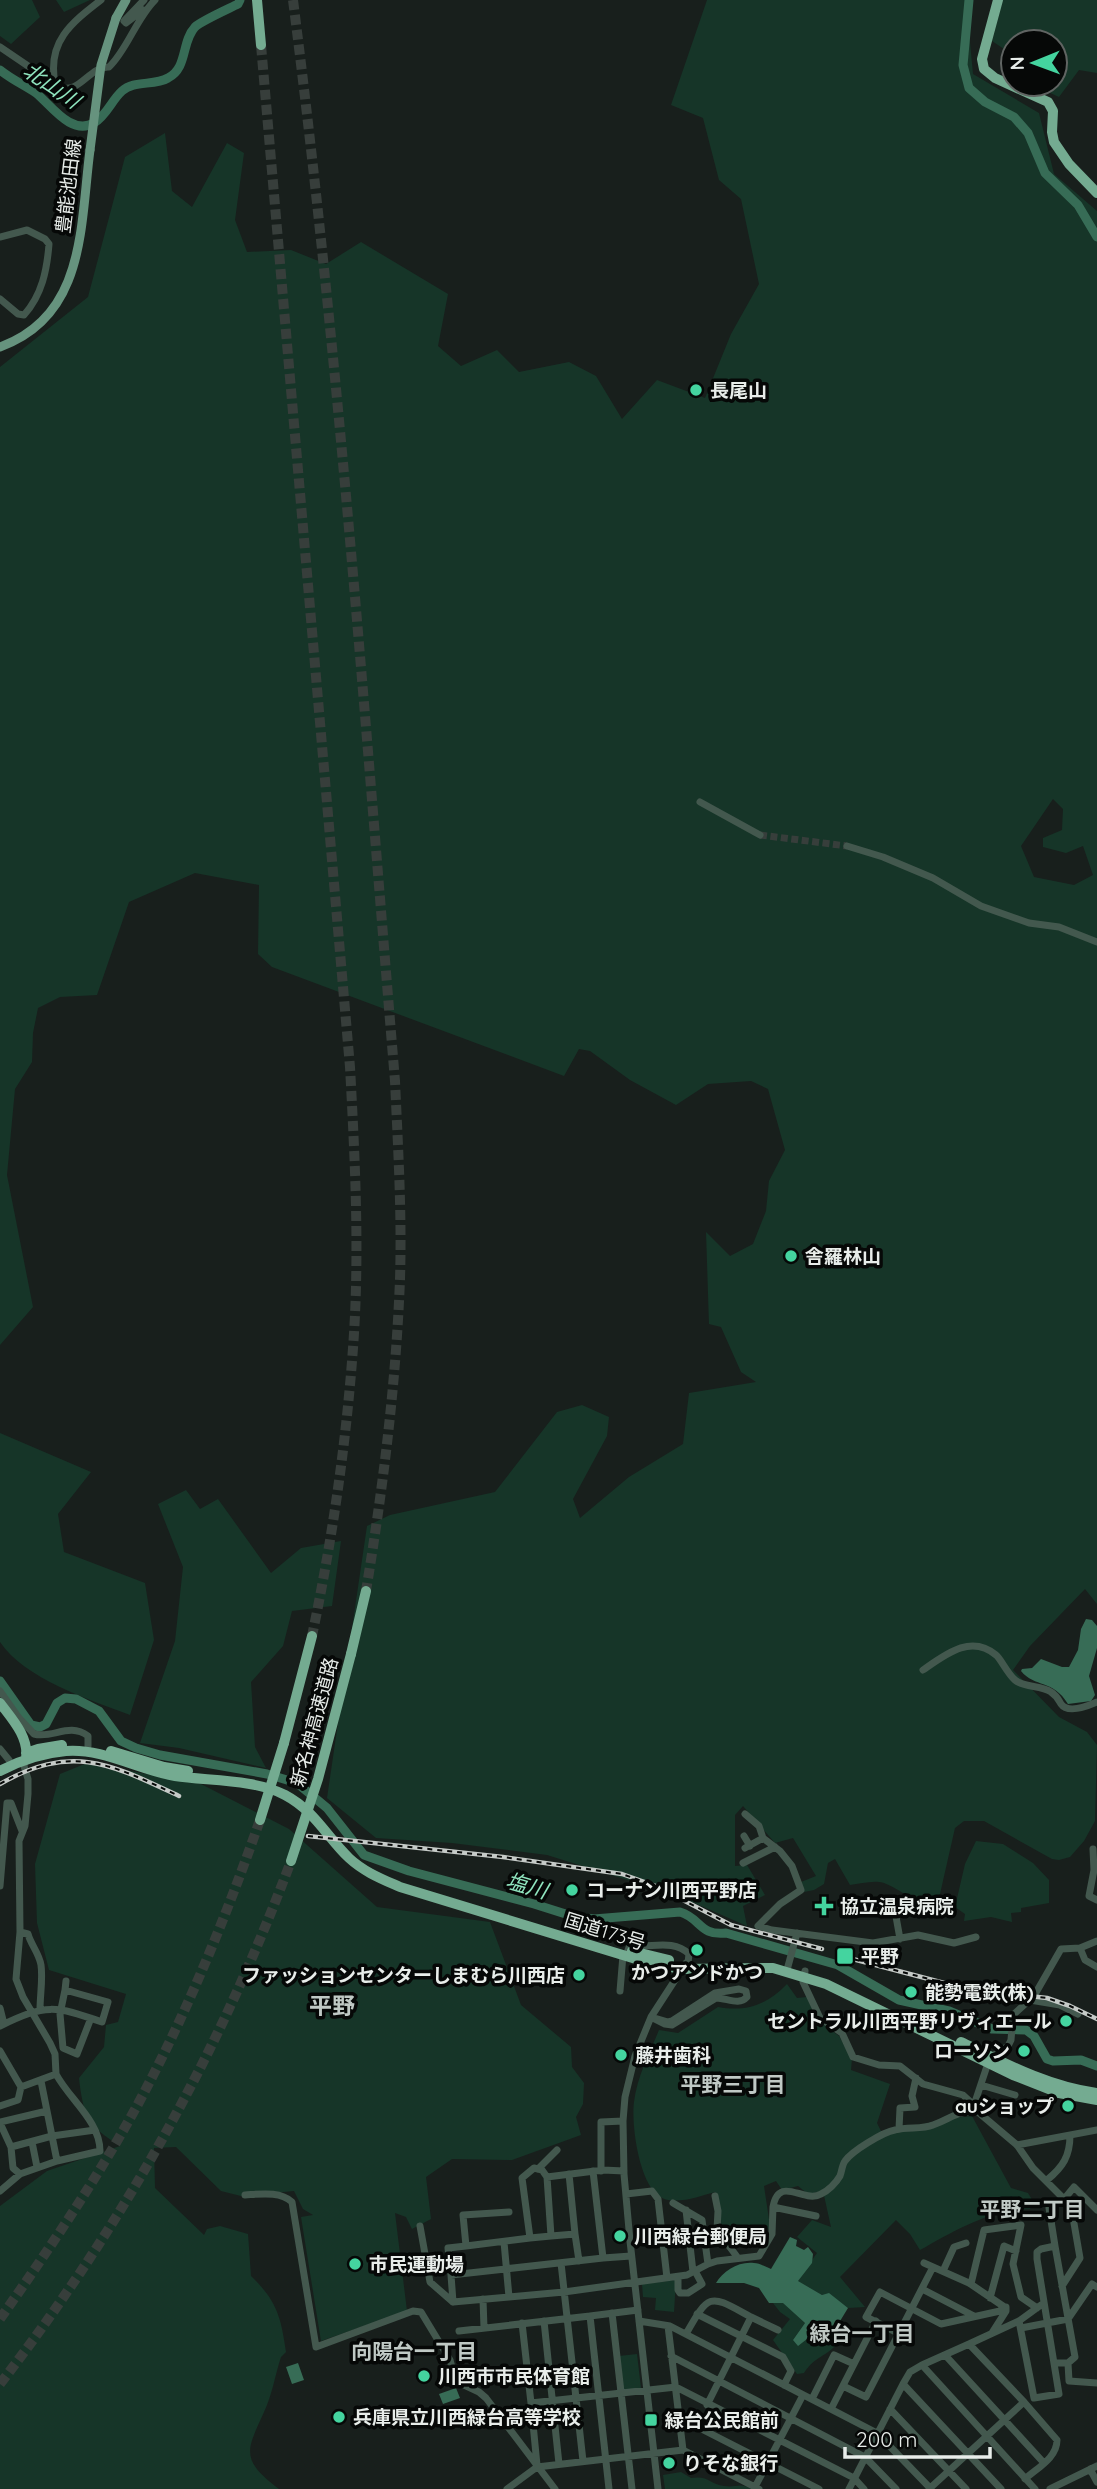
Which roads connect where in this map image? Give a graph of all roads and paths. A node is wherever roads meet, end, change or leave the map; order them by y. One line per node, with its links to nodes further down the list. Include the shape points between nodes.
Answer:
1 (101, 0): 8 (street, via 58,44 52,61)
2 (126, 0): 12 (main road, 豊能池田線, bridge, via 101,65 77,252 66,289 45,320)
3 (257, 0): 6 (highway)
4 (998, 0): 9 (highway, via 982,59 984,69 1048,102 1053,111 1054,142)
5 (150, 2): 8 (street, via 109,67 73,89)
6 (260, 41)
7 (0, 47): 8 (street)
8 (55, 83)
9 (1097, 193)
10 (0, 237): 11 (street, via 27,230 49,244 38,296 27,313 18,314)
11 (0, 299)
12 (0, 347)
13 (700, 802): 14 (street)
14 (760, 835)
15 (847, 846): 16 (street, via 933,878 981,906)
16 (1097, 942)
17 (366, 1591): 36 (highway, 新名神高速道路, bridge, via 321,1768)
18 (312, 1636): 30 (highway, 新名神高速道路, bridge)
19 (923, 1670): 21 (street, via 943,1656 980,1644 998,1656 1017,1682 1046,1689 1067,1709)
20 (0, 1691): 24 (street, via 34,1734 70,1729 88,1736)
21 (1097, 1702)
22 (0, 1703): 23 (highway)
23 (4, 1717): 26 (highway, via 23,1735)
24 (88, 1746): 26 (highway, 国道173号, via 65,1745); 49 (highway, 国道173号, via 164,1767 278,1787 300,1797 355,1856 390,1878)
25 (0, 1749): 27 (street)
26 (26, 1756): 27 (highway, 国道173号); 28 (highway, 国道173号); 31 (street, via 28,1794); 49 (highway, 国道173号, via 90,1752 144,1769 283,1794 318,1820 351,1860 370,1874 400,1887)
27 (5, 1763)
28 (0, 1771)
29 (745, 1815): 33 (street, via 759,1826)
30 (260, 1820)
31 (22, 1831): 39 (street, via 7,1803); 43 (street)
32 (744, 1836): 33 (street, via 747,1847)
33 (763, 1838): 34 (street)
34 (775, 1847): 37 (street); 44 (street, via 792,1866 801,1891 758,1926)
35 (1093, 1849): 38 (street)
36 (291, 1861)
37 (743, 1863)
38 (1095, 1870): 41 (street, via 1089,1896)
39 (0, 1872): 40 (street)
40 (0, 1886)
41 (1097, 1900)
42 (886, 1904): 46 (street, via 885,1908 895,1911)
43 (20, 1932): 58 (street, via 28,1934 41,1966); 59 (street, via 16,1979)
44 (797, 1933): 46 (street, via 873,1943); 50 (street)
45 (976, 1937): 46 (street, via 954,1943 918,1934)
46 (900, 1939)
47 (1097, 1941): 48 (street)
48 (1080, 1948): 52 (street, via 1086,1960); 55 (street, via 1061,1950)
49 (625, 1953): 51 (highway, 国道173号); 51 (street, via 630,1945 676,1945 689,1954); 54 (street)
50 (789, 1964): 51 (highway, 国道173号); 53 (highway, 国道173号)
51 (686, 1965): 61 (street)
52 (1097, 1967)
53 (805, 1973): 65 (highway, 国道173号); 67 (street, via 803,1982 820,2018 842,2033 853,2057 900,2066)
54 (620, 1991)
55 (1030, 2000): 60 (street); 65 (street, via 1013,2015 1009,2046)
56 (0, 2008): 63 (street)
57 (61, 2008): 58 (street); 62 (street); 62 (street, via 64,2048 77,2054); 62 (street, via 66,1986 108,2003 103,2022)
58 (40, 2010): 59 (street)
59 (31, 2012): 63 (street); 66 (street, via 55,2054)
60 (1079, 2014)
61 (651, 2017): 61 (street, via 672,2021 715,1993 746,1991 745,2000 716,1998 673,2025); 77 (street, via 635,2056)
62 (90, 2018)
63 (2, 2025)
64 (0, 2051): 70 (street)
65 (990, 2060): 69 (street); 72 (highway, 国道173号, via 1059,2093)
66 (56, 2074): 68 (street); 80 (street)
67 (916, 2078): 74 (street, via 963,2095); 79 (street, via 915,2107 900,2108)
68 (41, 2081): 70 (street); 75 (street)
69 (981, 2085): 71 (street); 74 (street)
70 (21, 2087): 73 (street, via 18,2100)
71 (1015, 2095)
72 (1094, 2098)
73 (1, 2103)
74 (974, 2105): 76 (street)
75 (47, 2111): 78 (street); 83 (street)
76 (978, 2112): 79 (street, via 950,2115 930,2126); 85 (street)
77 (623, 2121): 91 (street, via 601,2122); 92 (street)
78 (0, 2123): 86 (street)
79 (899, 2129): 104 (street, via 871,2141 845,2160 840,2175 822,2194 808,2197 786,2190)
80 (95, 2130): 83 (street); 88 (street, via 100,2151)
81 (1097, 2130): 82 (street)
82 (1070, 2135): 85 (street); 96 (street, via 1066,2162)
83 (52, 2136): 84 (street); 88 (street)
84 (32, 2142): 86 (street); 89 (street)
85 (1017, 2145): 96 (street)
86 (11, 2147): 93 (street, via 13,2168)
87 (557, 2150): 90 (street)
88 (57, 2161): 89 (street)
89 (37, 2167): 93 (street)
90 (538, 2169): 95 (street); 111 (street, via 522,2178)
91 (597, 2171): 92 (street); 94 (street); 118 (street)
92 (624, 2171): 98 (street)
93 (20, 2174): 97 (street)
94 (569, 2174): 95 (street); 109 (street)
95 (547, 2177): 110 (street)
96 (1047, 2180): 101 (street)
97 (0, 2190)
98 (626, 2194): 117 (street); 131 (street, via 652,2191 658,2199)
99 (245, 2195): 210 (street, via 270,2194 292,2202 316,2347 421,2312 454,2375 486,2398)
100 (715, 2196): 119 (street, via 717,2230)
101 (1065, 2198): 103 (street, via 1074,2187); 115 (street, via 1049,2208); 134 (street, via 1072,2206 1080,2258)
102 (673, 2203): 105 (street)
103 (1095, 2204)
104 (773, 2207): 107 (street); 119 (street, via 772,2234 763,2251 753,2258)
105 (686, 2210): 123 (street, via 702,2220); 127 (street)
106 (509, 2212): 114 (street, via 463,2215)
107 (816, 2217)
108 (420, 2226): 141 (street, via 430,2282)
109 (575, 2234): 110 (street); 120 (street)
110 (551, 2236): 111 (street)
111 (530, 2238): 112 (street)
112 (504, 2242): 114 (street); 125 (street)
113 (966, 2243): 126 (street, via 954,2247)
114 (466, 2246): 128 (street, via 448,2248)
115 (1055, 2246): 134 (street); 142 (street, via 1037,2252)
116 (1016, 2250): 133 (street, via 1021,2225 984,2231); 139 (street, via 1004,2246); 142 (street, via 1013,2264 1021,2297)
117 (631, 2256): 118 (street); 132 (street)
118 (603, 2258): 120 (street)
119 (738, 2259): 123 (street)
120 (579, 2261): 121 (street)
121 (561, 2263): 125 (street); 137 (street)
122 (924, 2263): 124 (street)
123 (708, 2264): 127 (street)
124 (933, 2267): 126 (street); 136 (street)
125 (506, 2270): 128 (street); 138 (street)
126 (943, 2271): 133 (street)
127 (694, 2272): 130 (street); 130 (street, via 702,2284 688,2293 678,2290)
128 (451, 2275): 141 (street)
129 (1097, 2276): 135 (street)
130 (678, 2277): 131 (street)
131 (667, 2278): 132 (street)
132 (635, 2283): 137 (street); 145 (street)
133 (971, 2284): 139 (street)
134 (1062, 2286): 152 (street)
135 (1094, 2286): 152 (street)
136 (922, 2289): 144 (street); 149 (street)
137 (564, 2292): 138 (street); 151 (street)
138 (509, 2297): 140 (street)
139 (990, 2298): 143 (street)
140 (483, 2300): 141 (street); 160 (street)
141 (453, 2302)
142 (1041, 2305): 157 (street); 158 (street)
143 (1003, 2306): 149 (street, via 1000,2311); 165 (street, via 1006,2311)
144 (912, 2309): 149 (street, via 941,2324); 155 (street, via 880,2292 866,2317); 163 (street)
145 (638, 2310): 146 (street); 154 (street)
146 (612, 2313): 148 (street); 183 (street)
147 (697, 2314): 150 (street, via 709,2300 719,2300); 164 (street); 166 (street)
148 (590, 2316): 151 (street); 184 (street)
149 (975, 2316)
150 (751, 2317): 161 (street); 166 (street)
151 (566, 2318): 153 (street); 186 (street)
152 (1068, 2319): 157 (street); 172 (street, via 1076,2357)
153 (544, 2320): 156 (street); 188 (street)
154 (639, 2321): 159 (street); 182 (street)
155 (876, 2321): 163 (street); 174 (street)
156 (522, 2323): 160 (street); 190 (street)
157 (1047, 2323): 158 (street); 173 (street)
158 (1020, 2325): 165 (street); 173 (street, via 1034,2398 1059,2394)
159 (668, 2326): 164 (street); 170 (street)
160 (484, 2328): 162 (street)
161 (778, 2330)
162 (459, 2331)
163 (899, 2333): 167 (street); 180 (street, via 866,2397)
164 (686, 2334): 171 (street)
165 (992, 2334): 168 (street)
166 (741, 2336): 171 (street); 179 (street, via 783,2357 791,2371)
167 (910, 2339)
168 (969, 2344): 169 (street); 189 (street)
169 (945, 2355): 175 (street); 196 (street)
170 (671, 2356): 176 (street); 181 (street)
171 (731, 2357): 176 (street); 179 (street)
172 (1068, 2362): 173 (street); 177 (street, via 1069,2381)
173 (1054, 2363)
174 (854, 2364): 180 (street); 187 (street, via 834,2355)
175 (922, 2365): 178 (street, via 910,2372); 198 (street)
176 (719, 2380): 191 (street); 195 (street)
177 (1097, 2383)
178 (903, 2384): 193 (street); 202 (street)
179 (784, 2385): 185 (street)
180 (843, 2386): 192 (street)
181 (676, 2387): 182 (street); 191 (street); 194 (street)
182 (648, 2390): 183 (street); 201 (street)
183 (621, 2393): 184 (street); 203 (street)
184 (598, 2395): 186 (street); 205 (street)
185 (803, 2395): 187 (street); 195 (street)
186 (576, 2398): 188 (street); 206 (street)
187 (812, 2399): 192 (street)
188 (553, 2401): 190 (street); 209 (street)
189 (1024, 2402): 196 (street); 208 (street, via 1057,2440 1053,2455)
190 (531, 2403): 210 (street)
191 (707, 2404): 199 (street)
192 (831, 2409): 197 (street)
193 (890, 2409): 197 (street); 212 (street)
194 (680, 2418): 200 (street); 207 (street)
195 (791, 2418): 199 (street); 204 (street)
196 (1004, 2420): 198 (street); 208 (street)
197 (877, 2433): 204 (street); 226 (street)
198 (985, 2437): 202 (street); 214 (street)
199 (778, 2441): 207 (street); 213 (street)
200 (683, 2450): 201 (street); 216 (street)
201 (654, 2454): 203 (street); 221 (street)
202 (968, 2454): 212 (street); 228 (street)
203 (628, 2456): 205 (street); 220 (street)
204 (865, 2457): 213 (street); 225 (street)
205 (606, 2459): 206 (street); 219 (street)
206 (583, 2461): 209 (street)
207 (767, 2462): 216 (street); 222 (street)
208 (1044, 2463): 214 (street)
209 (559, 2464): 210 (street)
210 (537, 2467): 217 (street); 218 (street)
211 (1093, 2467): 215 (street); 230 (street)
212 (948, 2471): 226 (street); 227 (street)
213 (854, 2478): 223 (street); 224 (street)
214 (1025, 2479): 229 (street)
215 (1097, 2482)
216 (757, 2488)
217 (507, 2489)
218 (555, 2489)
219 (609, 2489)
220 (632, 2489)
221 (658, 2489)
222 (819, 2489)
223 (849, 2489)
224 (864, 2489)
225 (896, 2489)
226 (930, 2489)
227 (966, 2489)
228 (1001, 2489)
229 (1035, 2489)
230 (1050, 2489)

